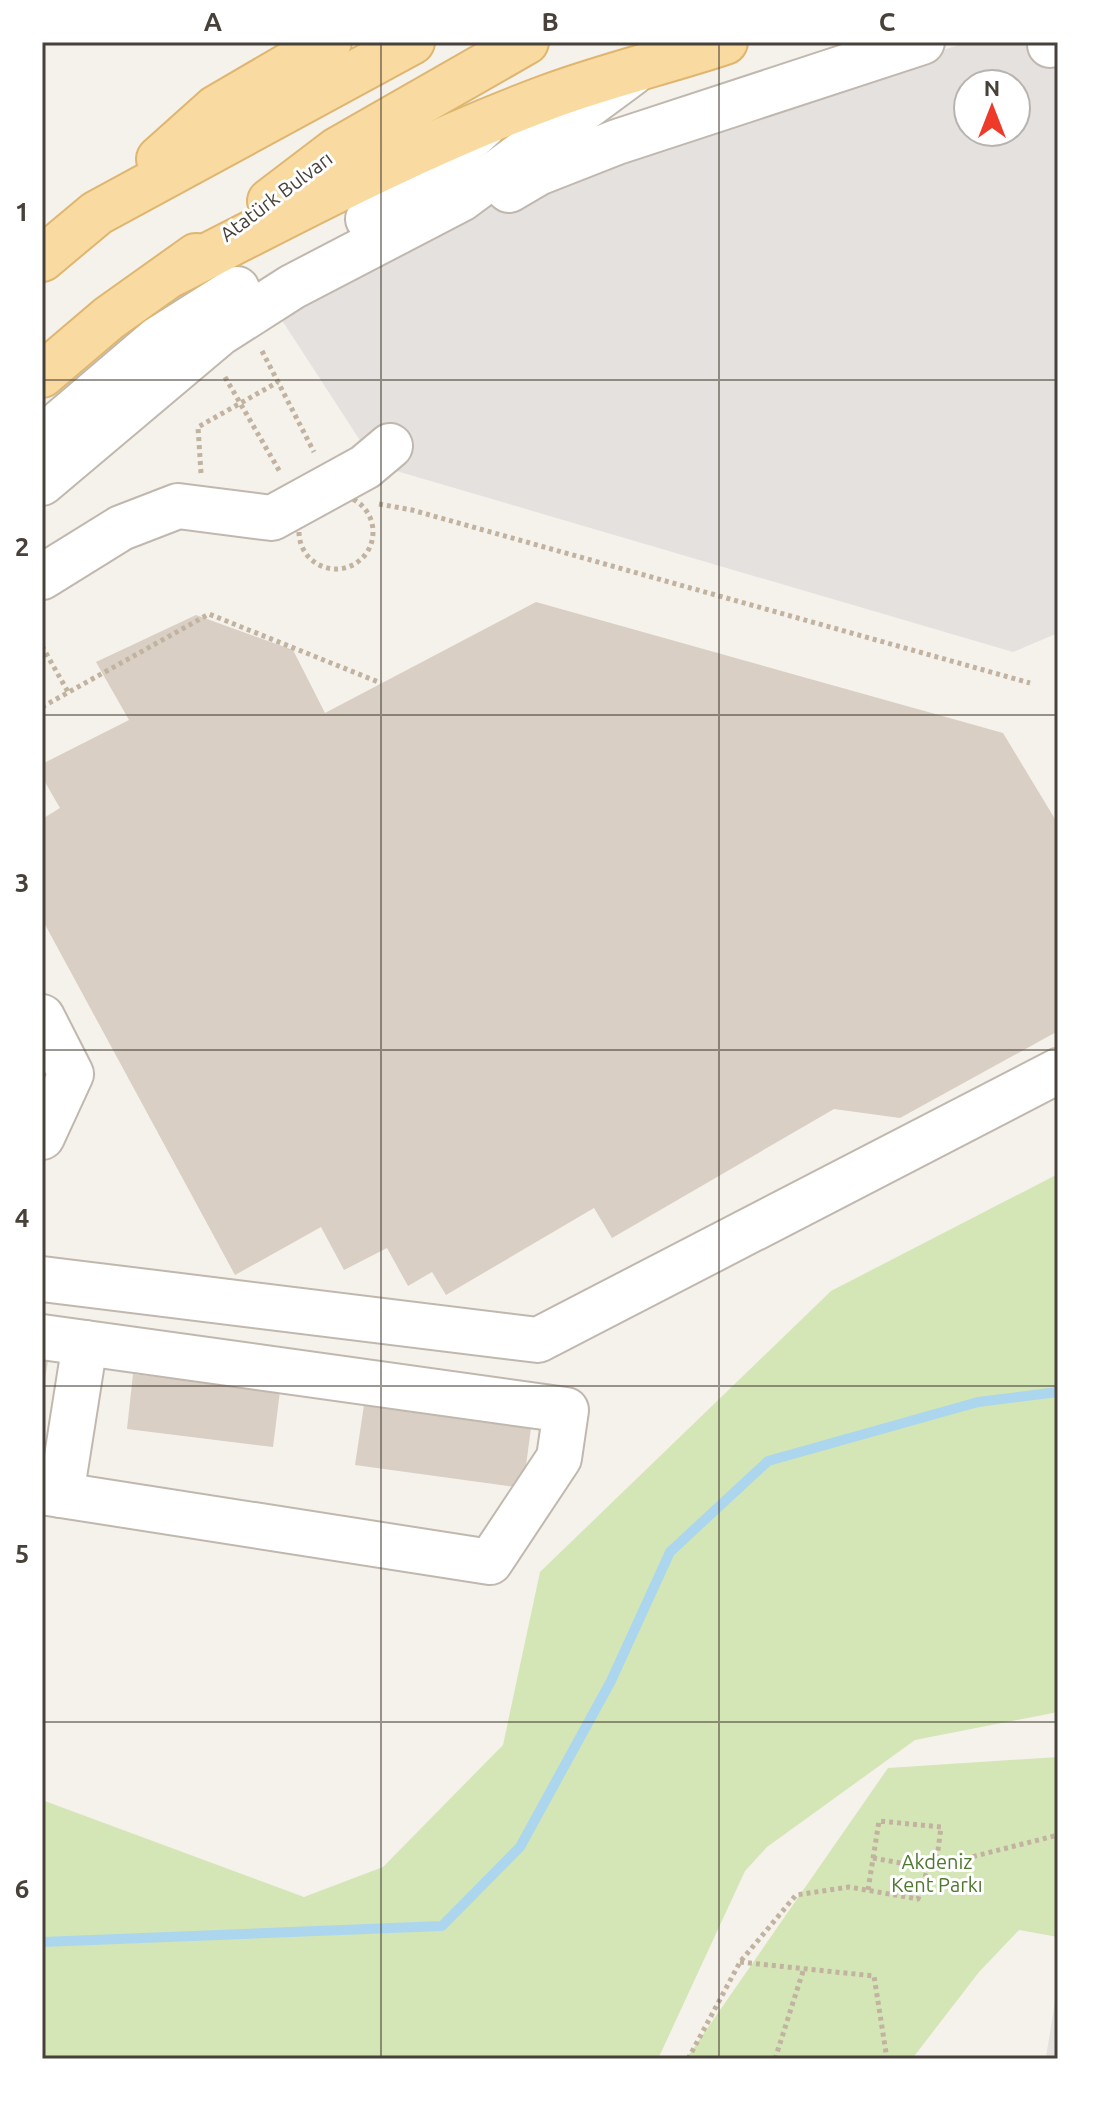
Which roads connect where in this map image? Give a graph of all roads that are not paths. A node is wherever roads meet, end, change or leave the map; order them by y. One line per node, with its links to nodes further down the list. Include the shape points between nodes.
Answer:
1 (329, 42): 8 (main road, via 216,108)
2 (412, 42): 8 (main road)
3 (526, 42): 11 (main road, Atatürk Bulvarı, via 337,150)
4 (725, 42): 6 (main road)
5 (922, 42): 9 (lane, via 617,142 538,173)
6 (637, 69): 7 (main road); 15 (lane, via 461,199 292,287 220,333)
7 (486, 123): 11 (main road, via 376,170); 13 (lane, via 401,202 265,272 158,339)
8 (97, 213): 10 (main road)
9 (451, 223)
10 (42, 259)
11 (172, 274): 12 (main road, Atatürk Bulvarı)
12 (42, 375)
13 (42, 438)
14 (390, 446): 16 (lane, via 325,499 272,518 178,506 121,528)
15 (42, 483)
16 (42, 577)
17 (42, 1017): 19 (lane, via 71,1074)
18 (1058, 1071): 20 (lane, via 538,1340)
19 (42, 1137)
20 (42, 1279)
21 (42, 1337): 22 (lane)
22 (85, 1343): 23 (lane); 23 (lane, via 566,1410 559,1458 490,1562)
23 (52, 1494)

